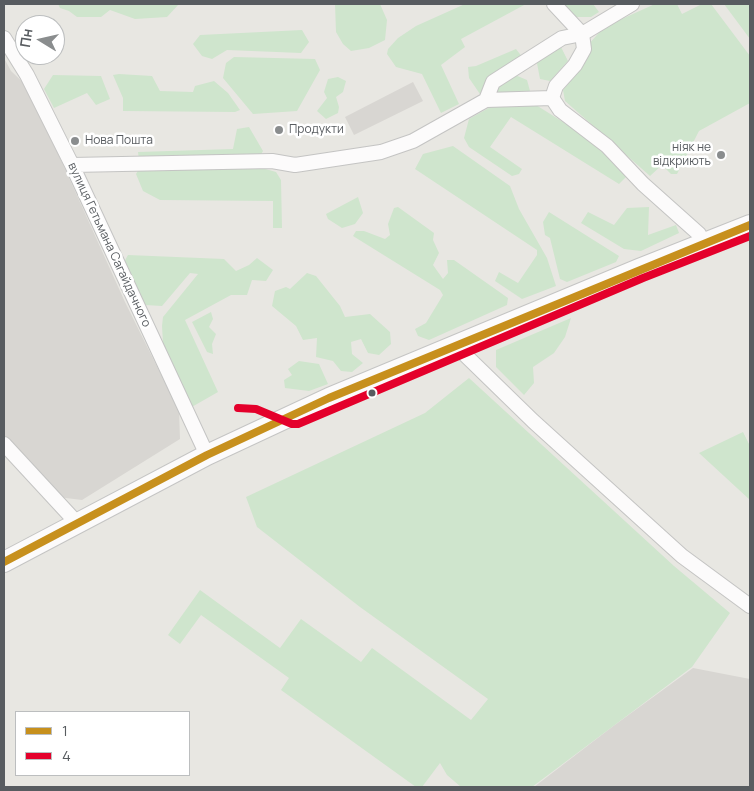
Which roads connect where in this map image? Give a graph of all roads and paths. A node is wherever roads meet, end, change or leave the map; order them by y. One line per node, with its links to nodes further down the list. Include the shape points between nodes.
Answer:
1 (554, 4): 3 (street)
2 (632, 4): 3 (street)
3 (582, 34): 5 (street, via 584,49 556,86); 6 (street, via 562,38 493,82)
4 (4, 38): 7 (street, вулиця Гетьмана Сагайдачного, via 27,75)
5 (552, 98): 6 (street); 9 (street, via 560,110 607,146 643,184 699,234)
6 (486, 100): 7 (street, via 413,141 381,152 295,164 272,161)
7 (72, 165): 12 (street, вулиця Гетьмана Сагайдачного)
8 (750, 225): 9 (main road)
9 (705, 244): 10 (main road)
10 (456, 346): 12 (main road, via 329,398); 15 (street, via 533,421 682,556)
11 (4, 444): 13 (street)
12 (207, 454): 13 (main road)
13 (77, 523): 14 (main road)
14 (4, 562)
15 (750, 606)

